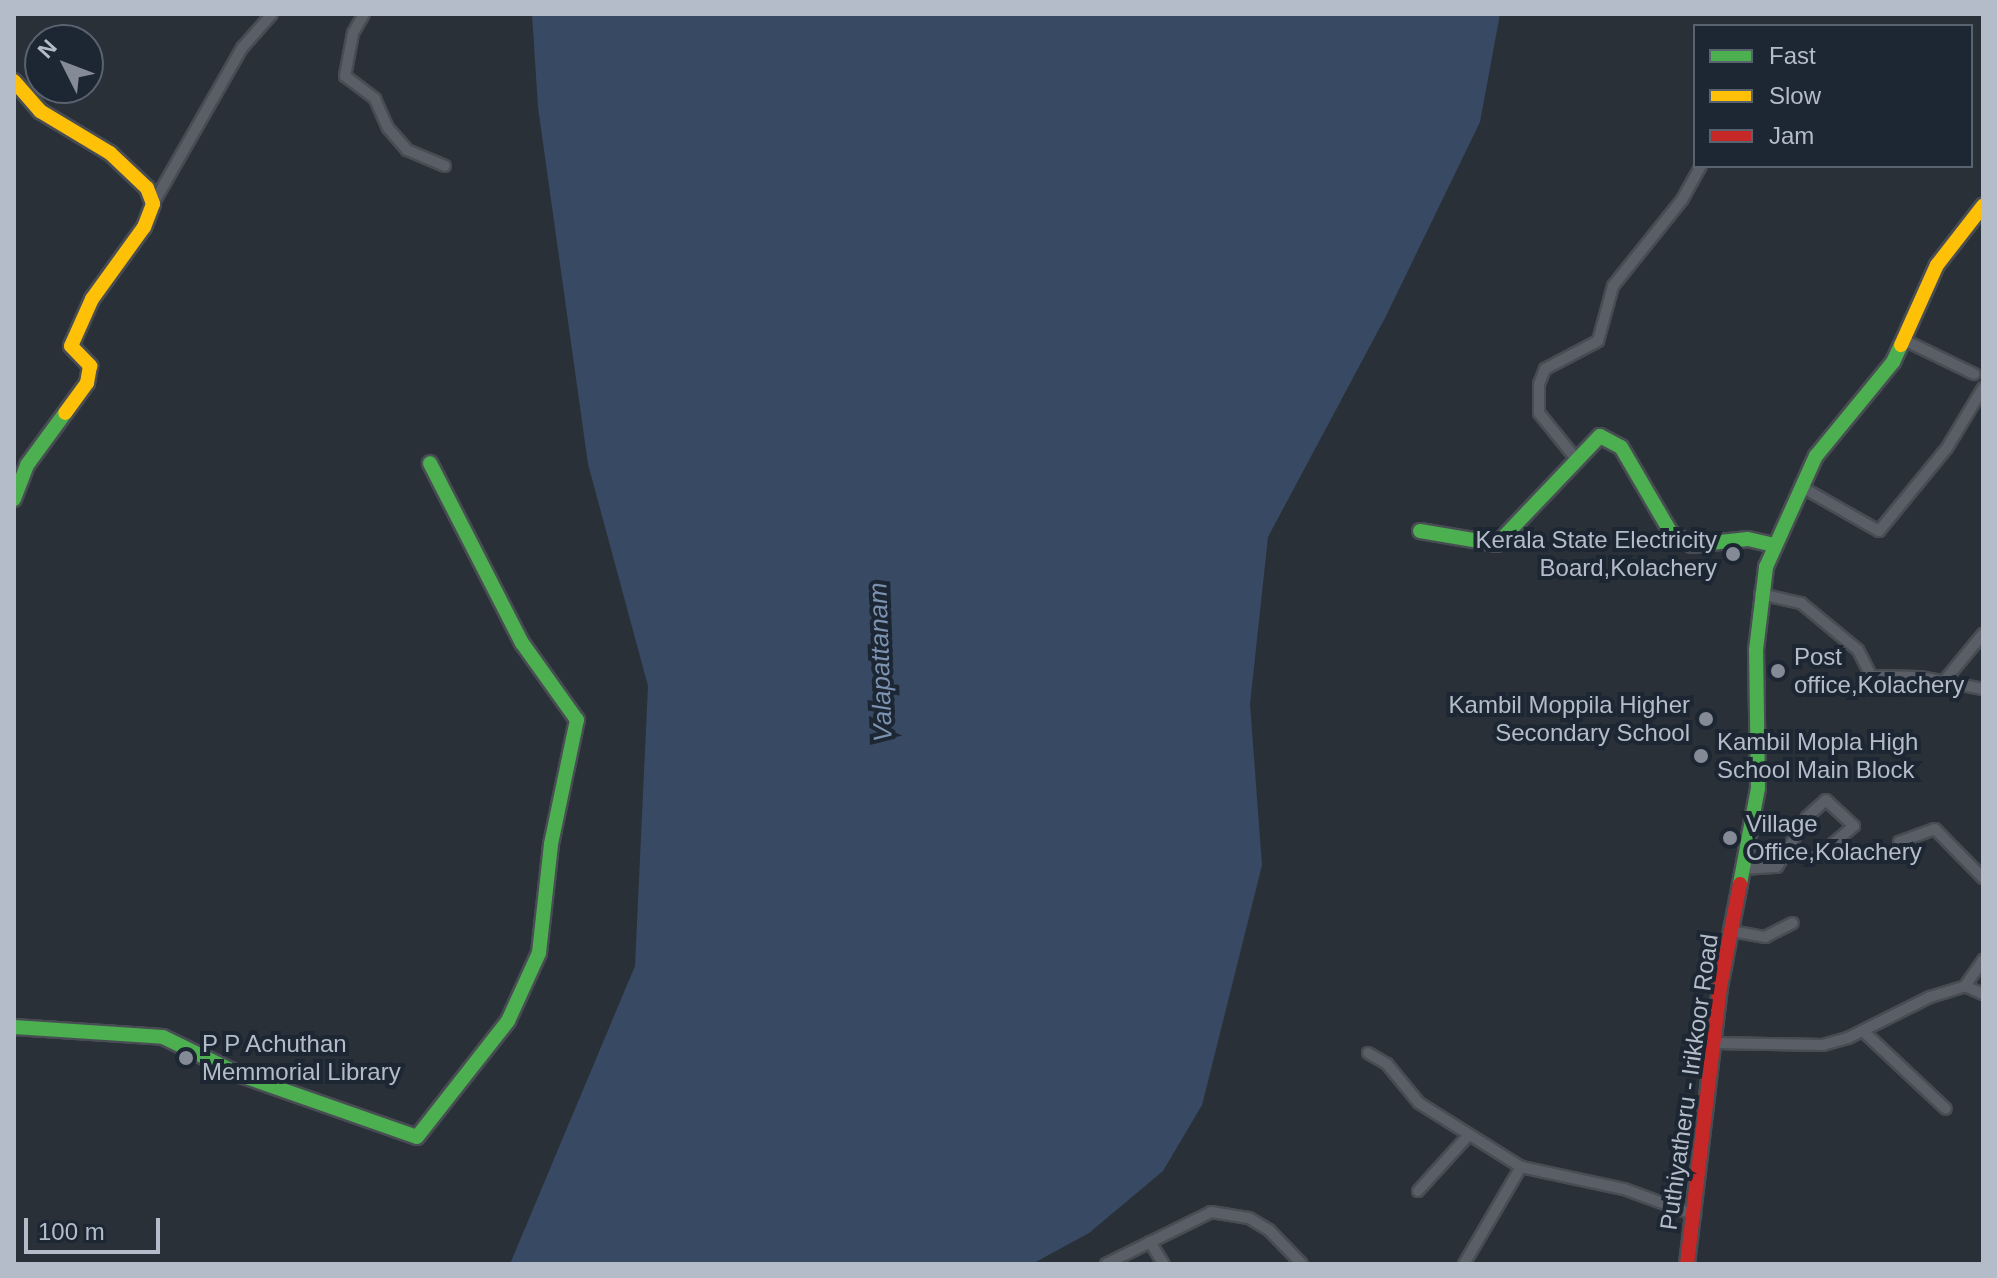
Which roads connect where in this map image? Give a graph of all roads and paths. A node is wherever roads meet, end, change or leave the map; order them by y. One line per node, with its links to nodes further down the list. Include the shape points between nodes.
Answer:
1 (272, 14): 6 (street, via 242,48)
2 (364, 14): 4 (street, via 353,33 345,76 375,99 388,128 407,150)
3 (14, 81): 6 (street, via 40,111 110,153 147,188)
4 (445, 166)
5 (1700, 168): 11 (street, via 1682,200 1613,286 1598,341 1545,369 1542,376 1539,413)
6 (153, 204): 14 (street, via 144,227 92,299 71,346 90,366 87,383 27,465)
7 (1983, 206): 8 (street, Puthiyatheru - Irikkoor Road, via 1937,265)
8 (1904, 340): 9 (street); 13 (street, Puthiyatheru - Irikkoor Road, via 1880,381 1816,456)
9 (1974, 374)
10 (1983, 388): 13 (street, via 1947,448 1879,531)
11 (1577, 460): 15 (street, via 1497,544); 16 (street, via 1600,436 1621,447 1671,533 1692,545 1748,539)
12 (430, 463): 30 (street, via 522,643 577,720 551,844 539,953 508,1021 417,1137 243,1076 163,1037)
13 (1800, 486): 16 (street, Puthiyatheru - Irikkoor Road)
14 (14, 499)
15 (1420, 531)
16 (1773, 545): 17 (street, Puthiyatheru - Irikkoor Road)
17 (1760, 594): 19 (street, via 1801,603 1858,650 1871,676); 23 (street, Puthiyatheru - Irikkoor Road, via 1758,788)
18 (1983, 634): 19 (street)
19 (1945, 680): 20 (street)
20 (1983, 689)
21 (1899, 842): 24 (street, via 1935,829)
22 (1817, 857): 23 (street, via 1854,826 1826,800 1807,817 1777,867)
23 (1745, 869): 26 (street, Puthiyatheru - Irikkoor Road)
24 (1983, 878)
25 (1793, 923): 26 (street, via 1765,937)
26 (1731, 931): 32 (street, Puthiyatheru - Irikkoor Road)
27 (1983, 960): 28 (street)
28 (1965, 986): 29 (street); 31 (street, via 1930,997)
29 (1983, 994)
30 (14, 1027)
31 (1864, 1032): 32 (street, via 1823,1045); 34 (street)
32 (1714, 1043): 38 (street, Puthiyatheru - Irikkoor Road)
33 (1368, 1053): 35 (street, via 1387,1064 1419,1103)
34 (1946, 1109)
35 (1467, 1137): 36 (street); 37 (street)
36 (1521, 1167): 38 (street, via 1624,1189); 43 (street)
37 (1418, 1191)
38 (1695, 1215): 44 (street, Puthiyatheru - Irikkoor Road)
39 (1150, 1242): 40 (street); 41 (street); 42 (street, via 1202,1215 1227,1213 1269,1230)
40 (1106, 1264)
41 (1164, 1264)
42 (1302, 1264)
43 (1464, 1264)
44 (1687, 1264)

